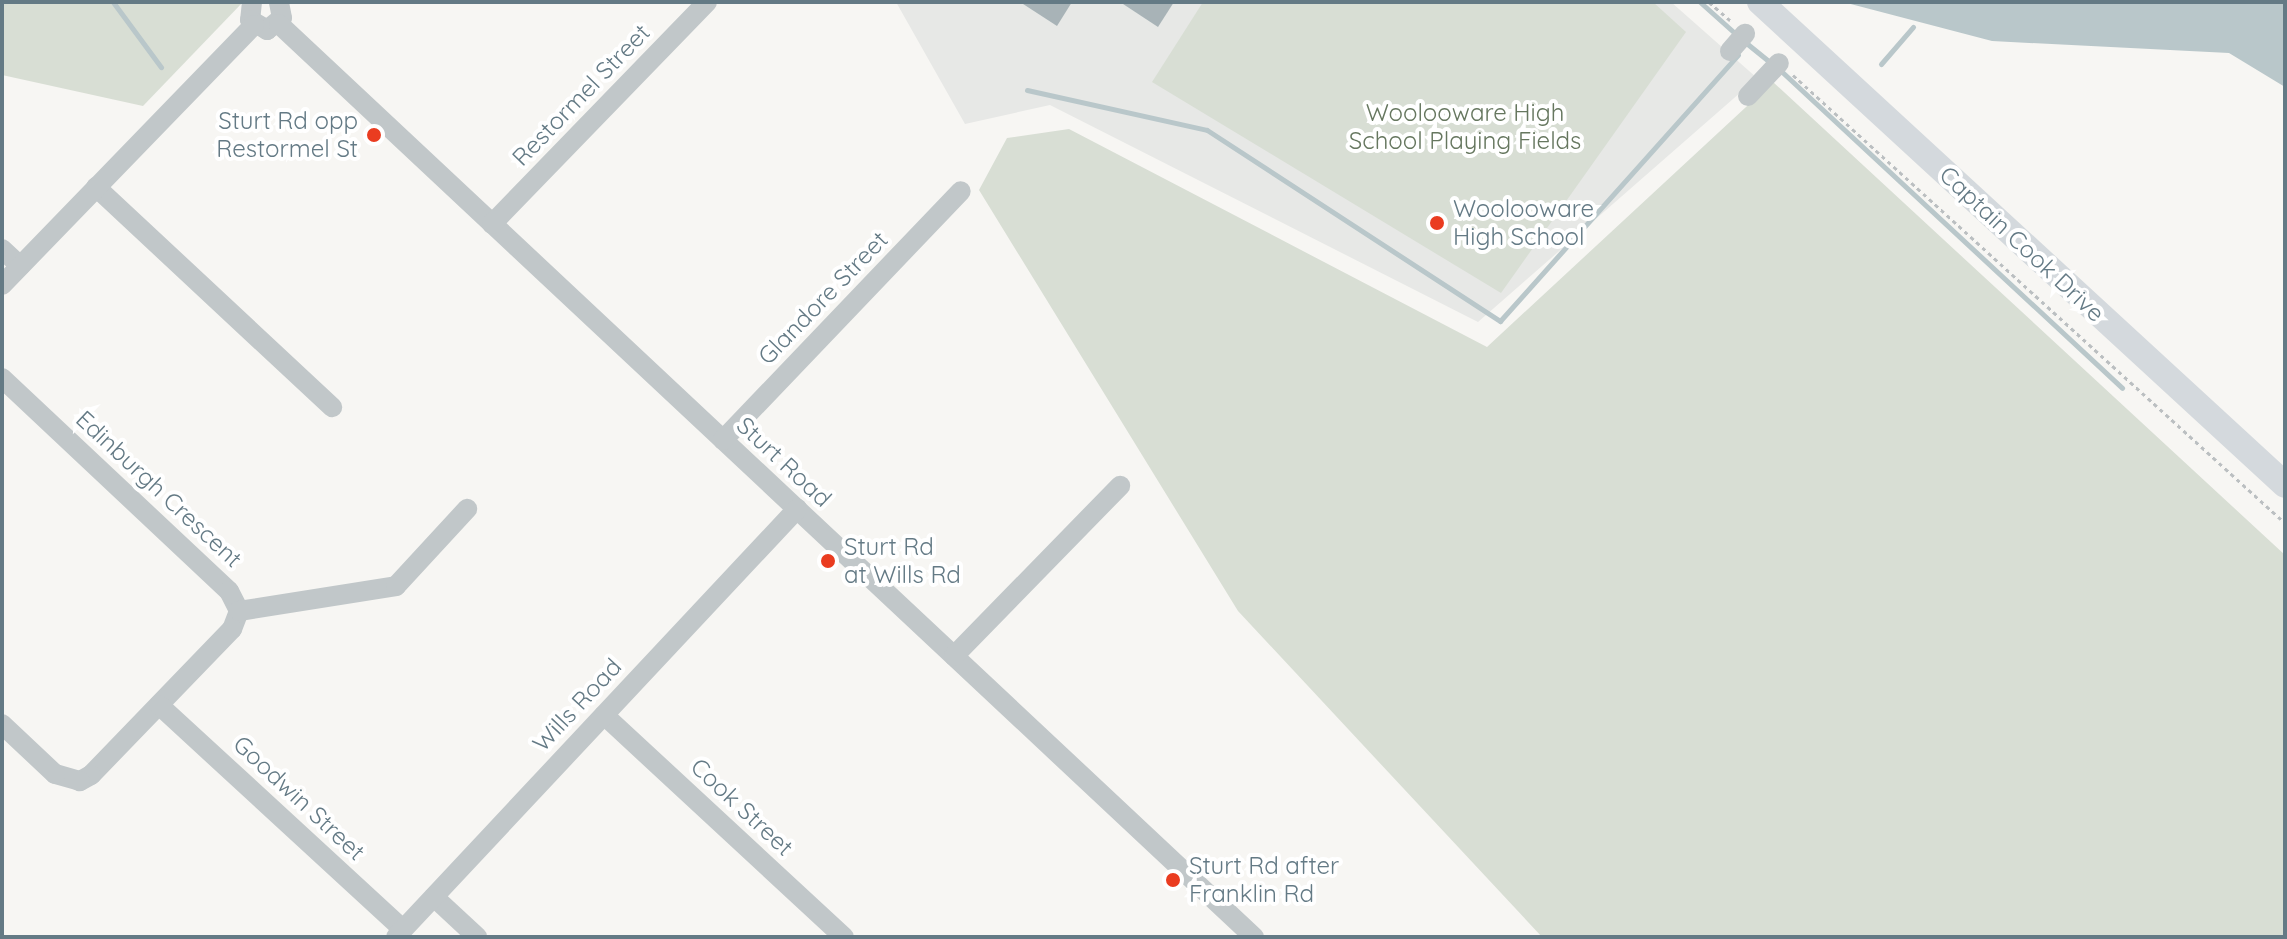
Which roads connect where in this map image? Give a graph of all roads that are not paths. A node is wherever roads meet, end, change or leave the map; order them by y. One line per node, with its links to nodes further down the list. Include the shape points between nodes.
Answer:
1 (252, 2): 7 (street, via 248,13)
2 (279, 2): 6 (street)
3 (707, 2): 12 (street, Restormel Street)
4 (1760, 2): 20 (main road, Captain Cook Drive)
5 (1783, 2): 19 (main road, Captain Cook Drive)
6 (279, 24): 7 (street, via 267,30); 12 (street, Sturt Road)
7 (254, 25): 10 (street)
8 (1775, 67): 9 (street)
9 (1748, 96)
10 (96, 187): 14 (street); 17 (street)
11 (961, 191): 18 (street, Glandore Street)
12 (492, 224): 18 (street, Sturt Road)
13 (2, 249): 14 (street)
14 (20, 266): 15 (street)
15 (2, 285)
16 (2, 378): 24 (street, Edinburgh Crescent, via 229,591)
17 (332, 407)
18 (723, 440): 23 (street, Sturt Road)
19 (2285, 463)
20 (2285, 485)
21 (1120, 486): 25 (street)
22 (467, 509): 24 (street, via 396,586)
23 (797, 509): 25 (street, Sturt Road); 27 (street, Wills Road)
24 (239, 611): 26 (street, via 232,629)
25 (954, 656): 33 (street, Sturt Road)
26 (159, 705): 28 (street, via 80,781 55,774); 30 (street, Goodwin Street)
27 (604, 715): 29 (street, Wills Road); 32 (street, Cook Street)
28 (2, 724)
29 (434, 897): 30 (street, Wills Road); 31 (street)
30 (400, 933)
31 (477, 937)
32 (844, 937)
33 (1254, 937)

